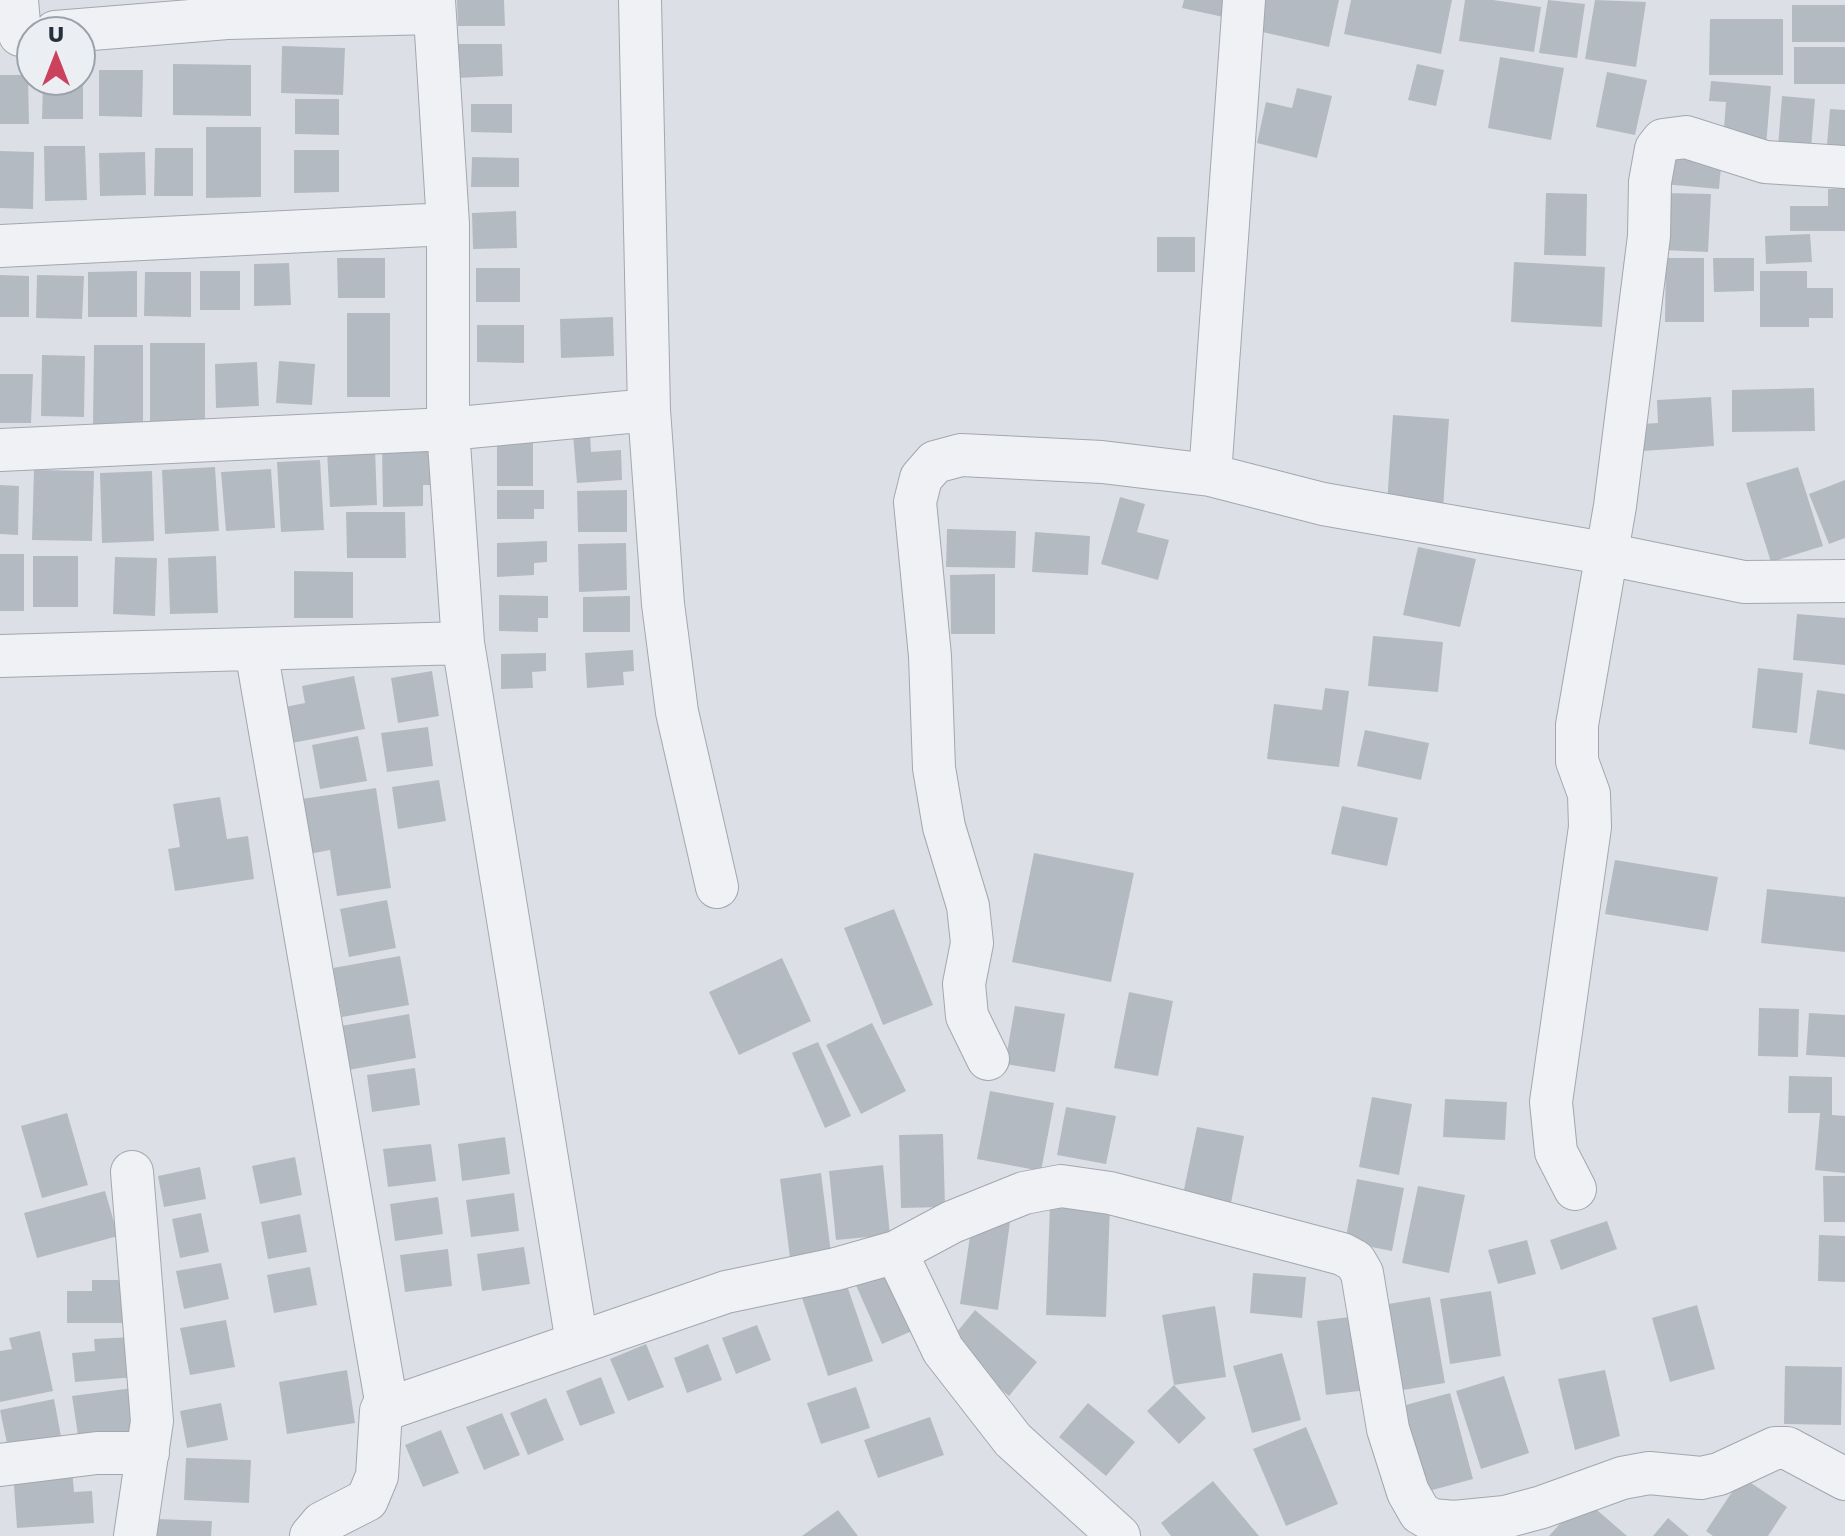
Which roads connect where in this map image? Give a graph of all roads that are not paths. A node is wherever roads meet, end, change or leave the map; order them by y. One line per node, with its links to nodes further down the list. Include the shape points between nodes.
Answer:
1 (640, 0): 9 (street)
2 (1244, 0): 12 (street)
3 (434, 7): 4 (street); 7 (street)
4 (226, 9): 5 (street)
5 (96, 21)
6 (1845, 167): 13 (street, via 1765,162 1686,137 1663,140 1656,149)
7 (448, 224): 8 (street); 10 (street)
8 (0, 246)
9 (649, 410): 10 (street); 18 (street, via 677,712)
10 (448, 429): 11 (street); 15 (street)
11 (0, 450)
12 (1210, 475): 13 (street, via 1323,504); 19 (street, via 1102,462 961,455 935,462 921,478 915,502 934,768 944,827 968,906 972,943 964,984 967,1016)
13 (1608, 555): 14 (street, via 1744,582); 21 (street, via 1577,725 1577,761 1589,794 1590,827 1551,1102 1556,1152)
14 (1845, 581)
15 (463, 643): 16 (street); 23 (street)
16 (256, 650): 17 (street); 24 (street, via 386,1401)
17 (0, 656)
18 (717, 887)
19 (988, 1059)
20 (132, 1172): 25 (street, via 152,1421)
21 (1575, 1189)
22 (896, 1252): 23 (street, via 726,1292); 27 (street, via 1024,1193 1061,1186 1110,1193 1342,1254 1362,1273 1388,1429 1408,1492 1420,1513 1432,1520 1505,1517 1649,1473 1701,1478 1775,1448 1787,1448); 30 (street, via 943,1350 1013,1440)
23 (577, 1343): 24 (street)
24 (381, 1411): 29 (street, via 377,1476 367,1500 322,1523)
25 (148, 1453): 26 (street, via 97,1453); 28 (street)
26 (0, 1465)
27 (1845, 1479)
28 (135, 1536)
29 (311, 1536)
30 (1119, 1536)

